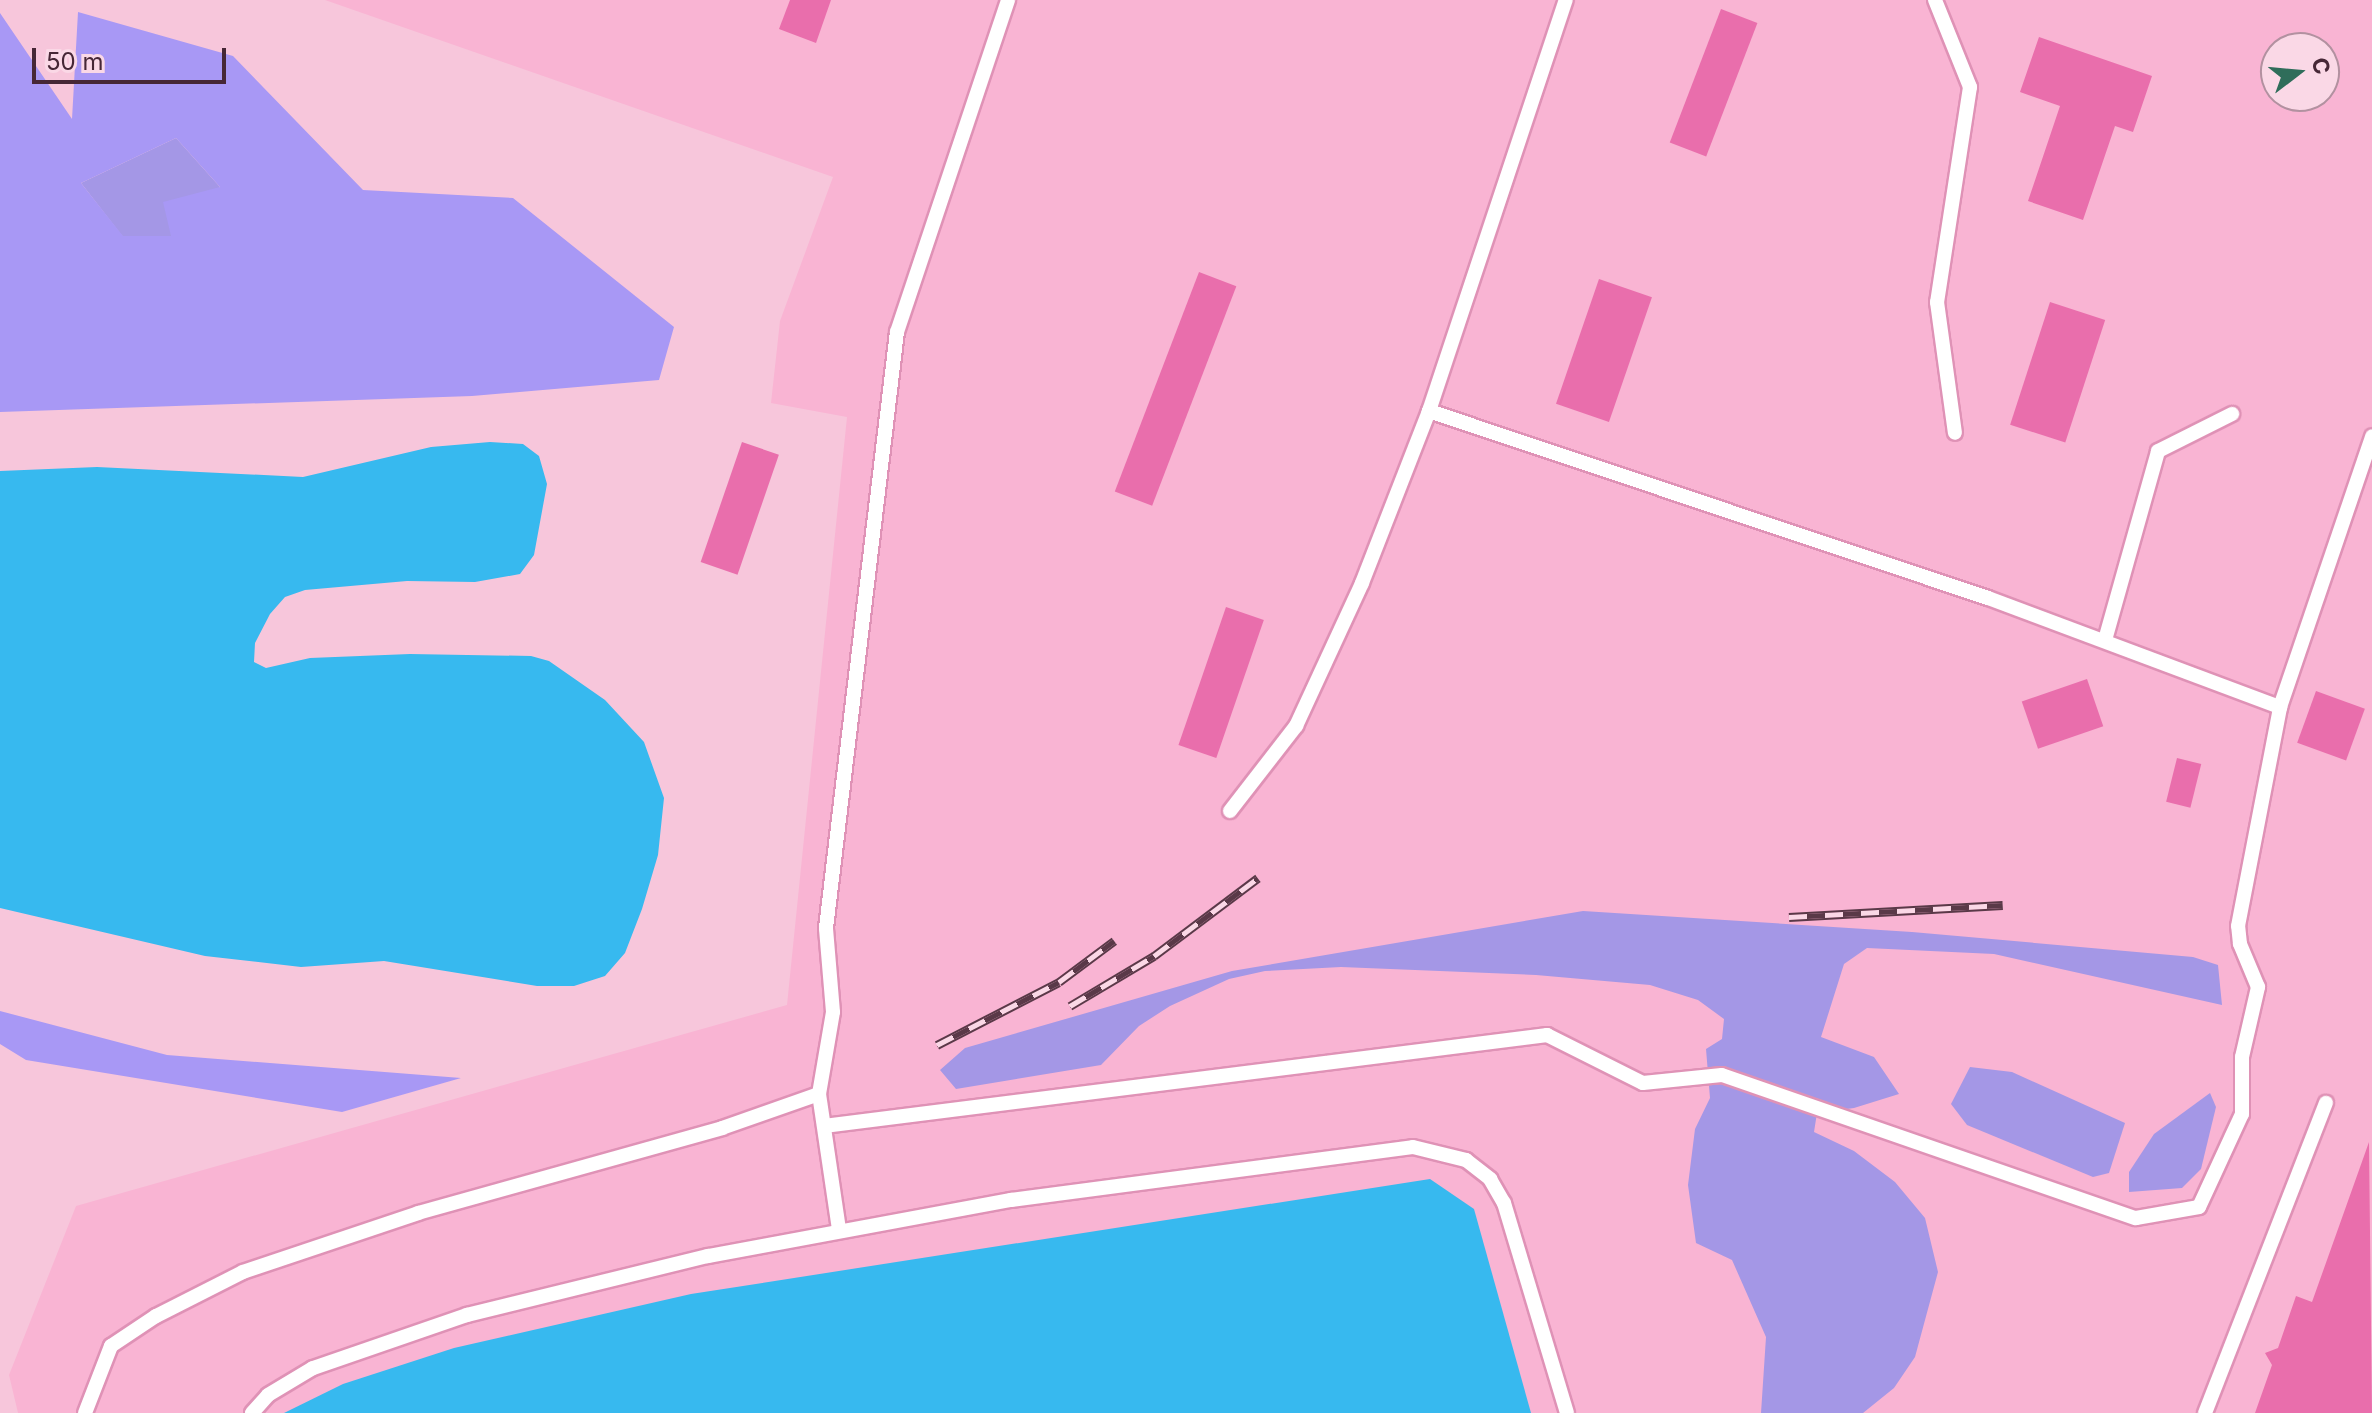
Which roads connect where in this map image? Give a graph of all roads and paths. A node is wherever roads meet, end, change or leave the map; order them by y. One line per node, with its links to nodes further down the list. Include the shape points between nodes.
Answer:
1 (1008, 0): 12 (lane, via 897,332 826,928 833,1012)
2 (1566, 0): 4 (lane)
3 (1935, 0): 6 (lane, via 1970,87 1937,302)
4 (1429, 411): 9 (lane); 11 (lane, via 1362,583 1296,726)
5 (2232, 414): 9 (lane, via 2158,451)
6 (1955, 433)
7 (2372, 436): 8 (lane)
8 (2366, 474): 10 (lane)
9 (2105, 640): 10 (lane)
10 (2280, 707): 14 (lane, via 2238,926 2258,987 2242,1057 2242,1114 2199,1207 2136,1218 1722,1075 1643,1083 1547,1035)
11 (1230, 811)
12 (819, 1094): 14 (lane); 16 (lane, via 722,1128 418,1213 243,1272 156,1316 111,1346)
13 (2326, 1103): 19 (lane)
14 (824, 1126): 15 (lane)
15 (839, 1229): 17 (lane, via 467,1315 313,1368 268,1395); 18 (lane, via 1219,1169 1413,1147 1442,1151 1466,1160 1490,1179 1504,1203)
16 (85, 1413)
17 (252, 1413)
18 (1567, 1413)
19 (2205, 1413)

